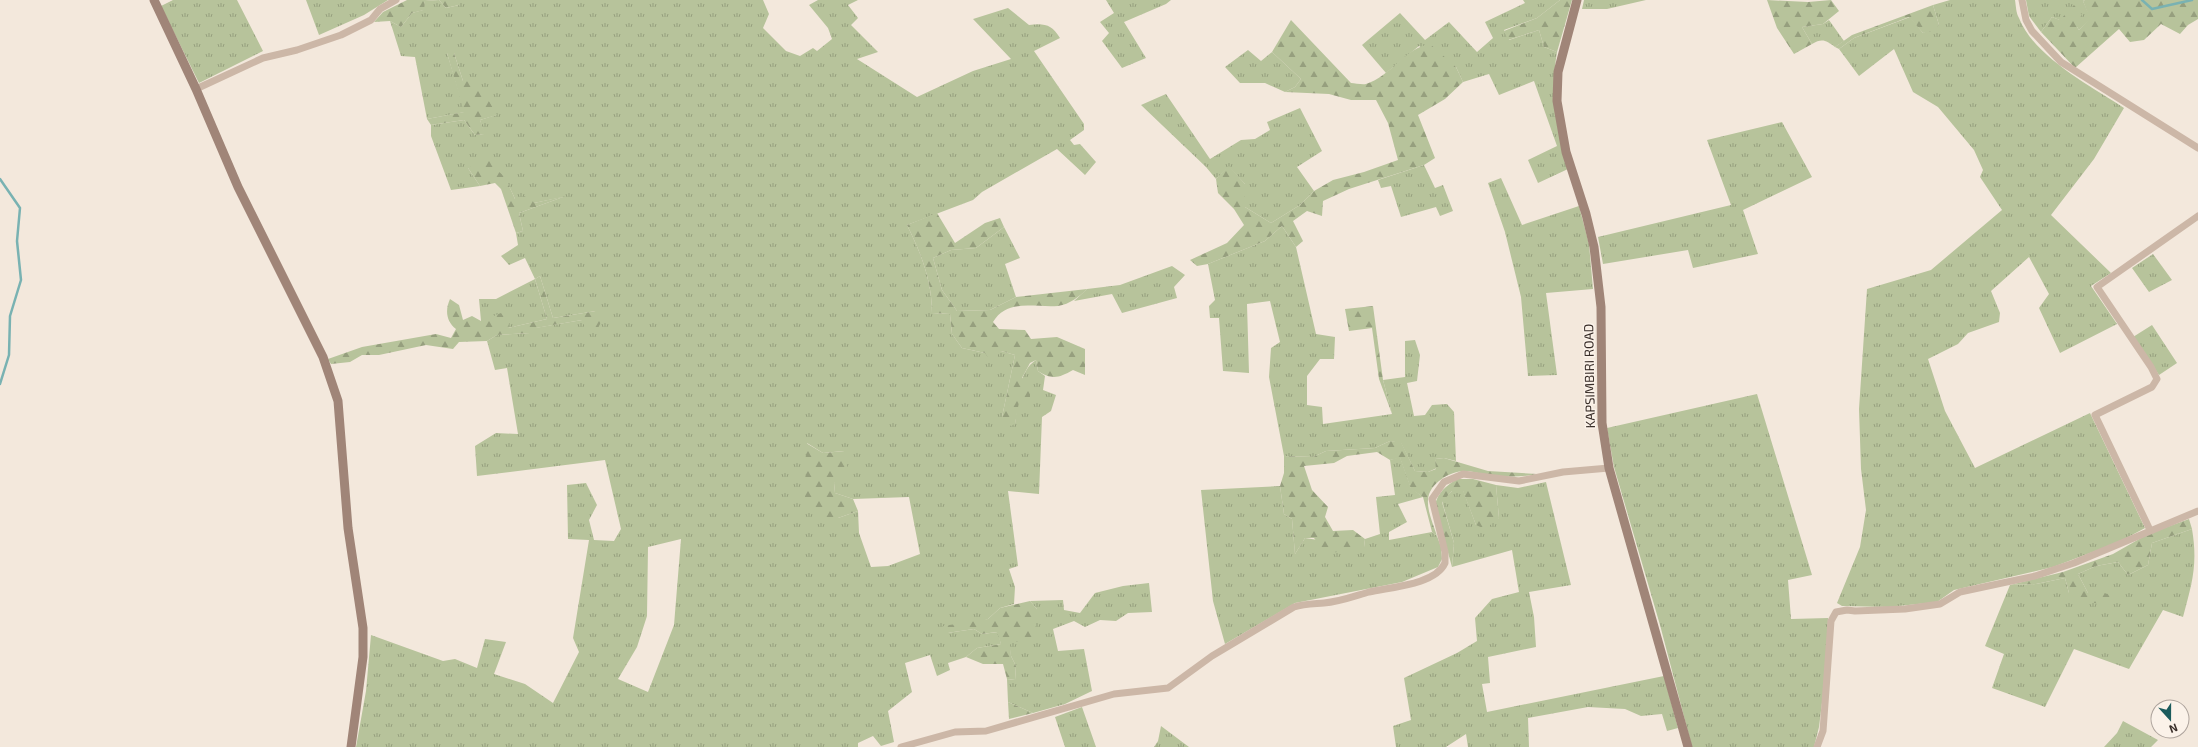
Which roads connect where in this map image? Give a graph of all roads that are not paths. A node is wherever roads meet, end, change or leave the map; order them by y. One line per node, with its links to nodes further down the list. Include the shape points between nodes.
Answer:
1 (154, 0): 5 (street)
2 (396, 0): 5 (street, via 380,9 371,20 341,35 263,58)
3 (1577, 0): 8 (street, KAPSIMBIRI ROAD, via 1558,72 1557,101 1566,152 1594,247 1601,307 1602,422)
4 (2022, 0): 6 (street, via 2026,20 2032,31 2061,62)
5 (196, 89): 11 (street, via 238,187 323,357 338,401 348,528 363,628 363,657)
6 (2198, 148)
7 (2198, 216): 10 (street, via 2097,287 2157,379 2152,387 2095,415)
8 (1609, 468): 12 (street, via 1563,472 1519,481 1467,474 1453,477 1439,487 1432,499 1445,552 1445,563 1436,573 1396,588 1294,607 1212,656 1168,688 1114,694 986,731 955,732); 13 (street, KAPSIMBIRI ROAD)
9 (2198, 511): 10 (street)
10 (2150, 530): 14 (street, via 2123,544 2074,563 2035,576 1960,592 1940,604 1905,609 1836,612 1831,621 1823,731)
11 (351, 747)
12 (901, 747)
13 (1688, 747)
14 (1817, 747)

